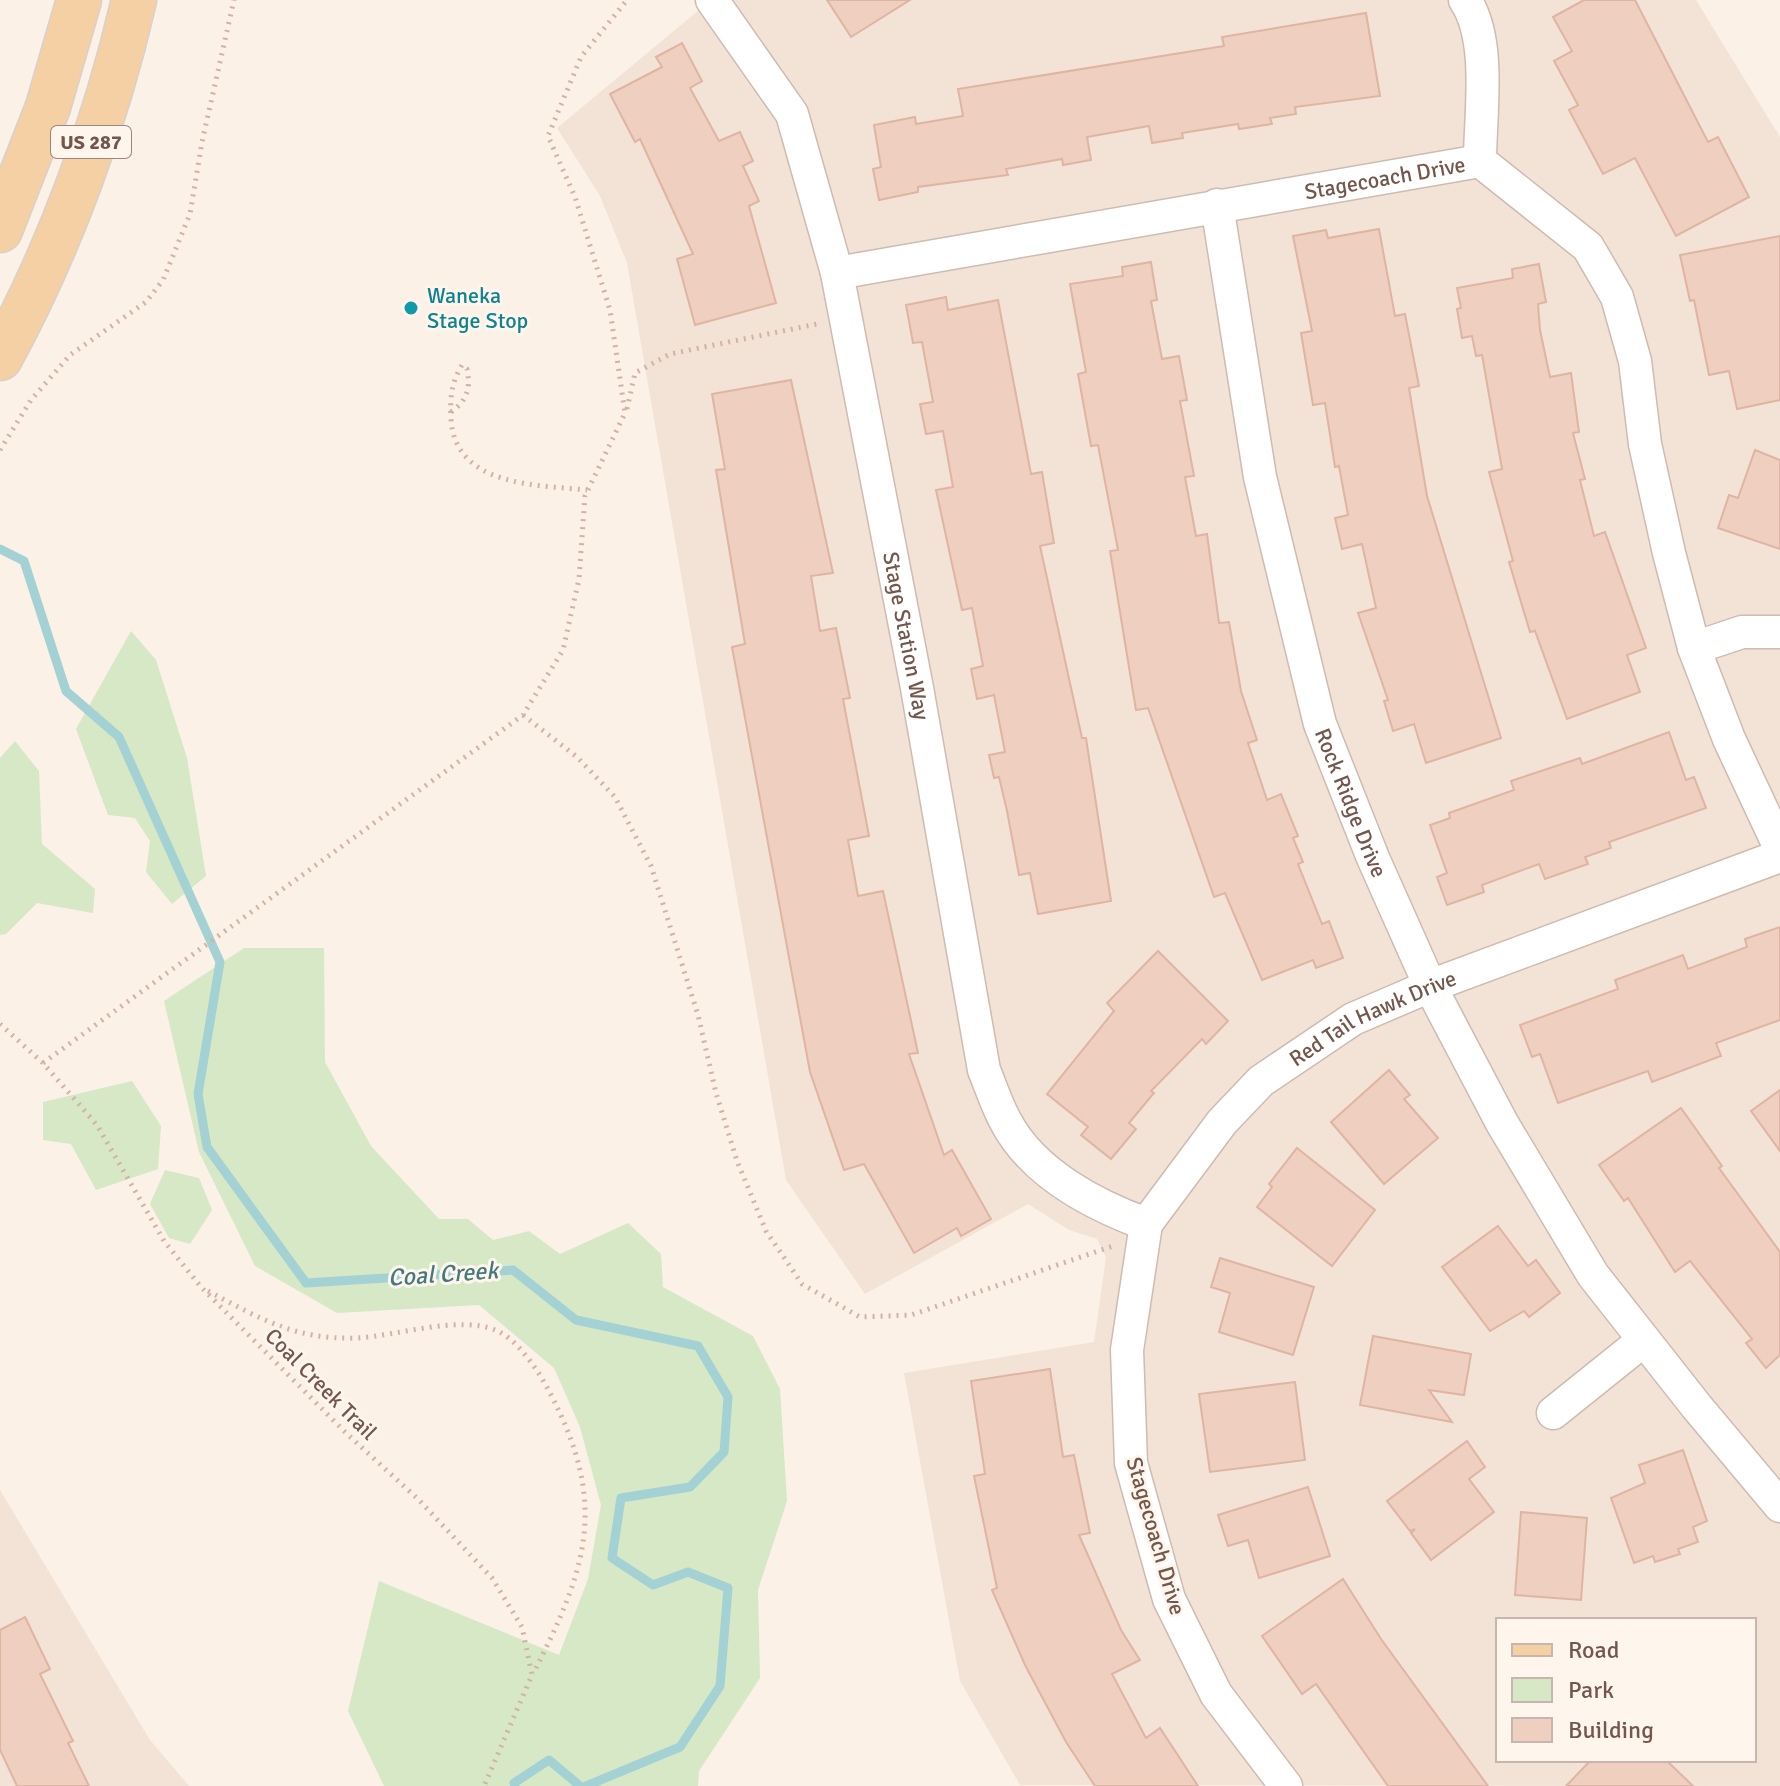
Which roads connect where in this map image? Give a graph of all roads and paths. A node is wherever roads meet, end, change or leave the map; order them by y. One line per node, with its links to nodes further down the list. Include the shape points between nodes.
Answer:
1 (79, 0): 9 (main road, US 287, via 48,107)
2 (134, 0): 12 (main road, US 287, via 61,225)
3 (234, 0): 15 (path, via 190,214 163,280 146,302 70,355 31,400)
4 (627, 0): 14 (path, via 581,57 548,136 575,197 610,310)
5 (712, 0): 10 (street, Stage Station Way, via 792,114)
6 (1465, 0): 7 (street, via 1482,55)
7 (1480, 161): 8 (street, Stagecoach Drive); 18 (street, Stagecoach Drive, via 1588,247 1617,297 1635,361 1645,444)
8 (1217, 205): 10 (street, Stagecoach Drive); 22 (street, Rock Ridge Drive, via 1260,477 1320,724)
9 (0, 230)
10 (837, 273): 11 (street, Stage Station Way)
11 (846, 318): 14 (path, via 670,354 635,373); 25 (street, Stage Station Way, via 984,1070 1007,1124 1038,1162 1085,1196)
12 (0, 358)
13 (451, 412): 13 (path, via 451,389 462,365 469,388); 16 (path, via 457,442 482,471 525,484)
14 (625, 413): 16 (path)
15 (0, 450)
16 (587, 490): 19 (path, via 579,579 563,650)
17 (1780, 632): 18 (street, via 1742,632)
18 (1694, 648): 20 (street, Stagecoach Drive)
19 (523, 715): 24 (path); 25 (path, via 577,757 615,797 651,866 737,1161 766,1231 802,1284 860,1317 911,1315 1112,1246)
20 (1780, 848)
21 (1780, 856): 22 (street, Red Tail Hawk Drive)
22 (1430, 986): 25 (street, Red Tail Hawk Drive, via 1353,1019 1261,1081 1222,1122); 27 (street, Rock Ridge Drive, via 1502,1123 1593,1275)
23 (0, 1024): 24 (path, Coal Creek Trail)
24 (43, 1063): 26 (path, Coal Creek Trail, via 97,1125 164,1241)
25 (1146, 1224): 28 (street, Red Tail Hawk Drive)
26 (201, 1287): 31 (path, Coal Creek Trail, via 492,1578 522,1627); 31 (path, via 281,1330 318,1337 358,1338 469,1325 497,1330 537,1367 569,1428 587,1512 582,1559 568,1604)
27 (1644, 1340): 29 (street); 30 (street, Rock Ridge Drive)
28 (1127, 1350): 33 (street, Stagecoach Drive, via 1131,1463 1169,1599 1216,1694)
29 (1553, 1413)
30 (1780, 1506)
31 (532, 1675): 32 (path)
32 (484, 1786)
33 (1286, 1786)

